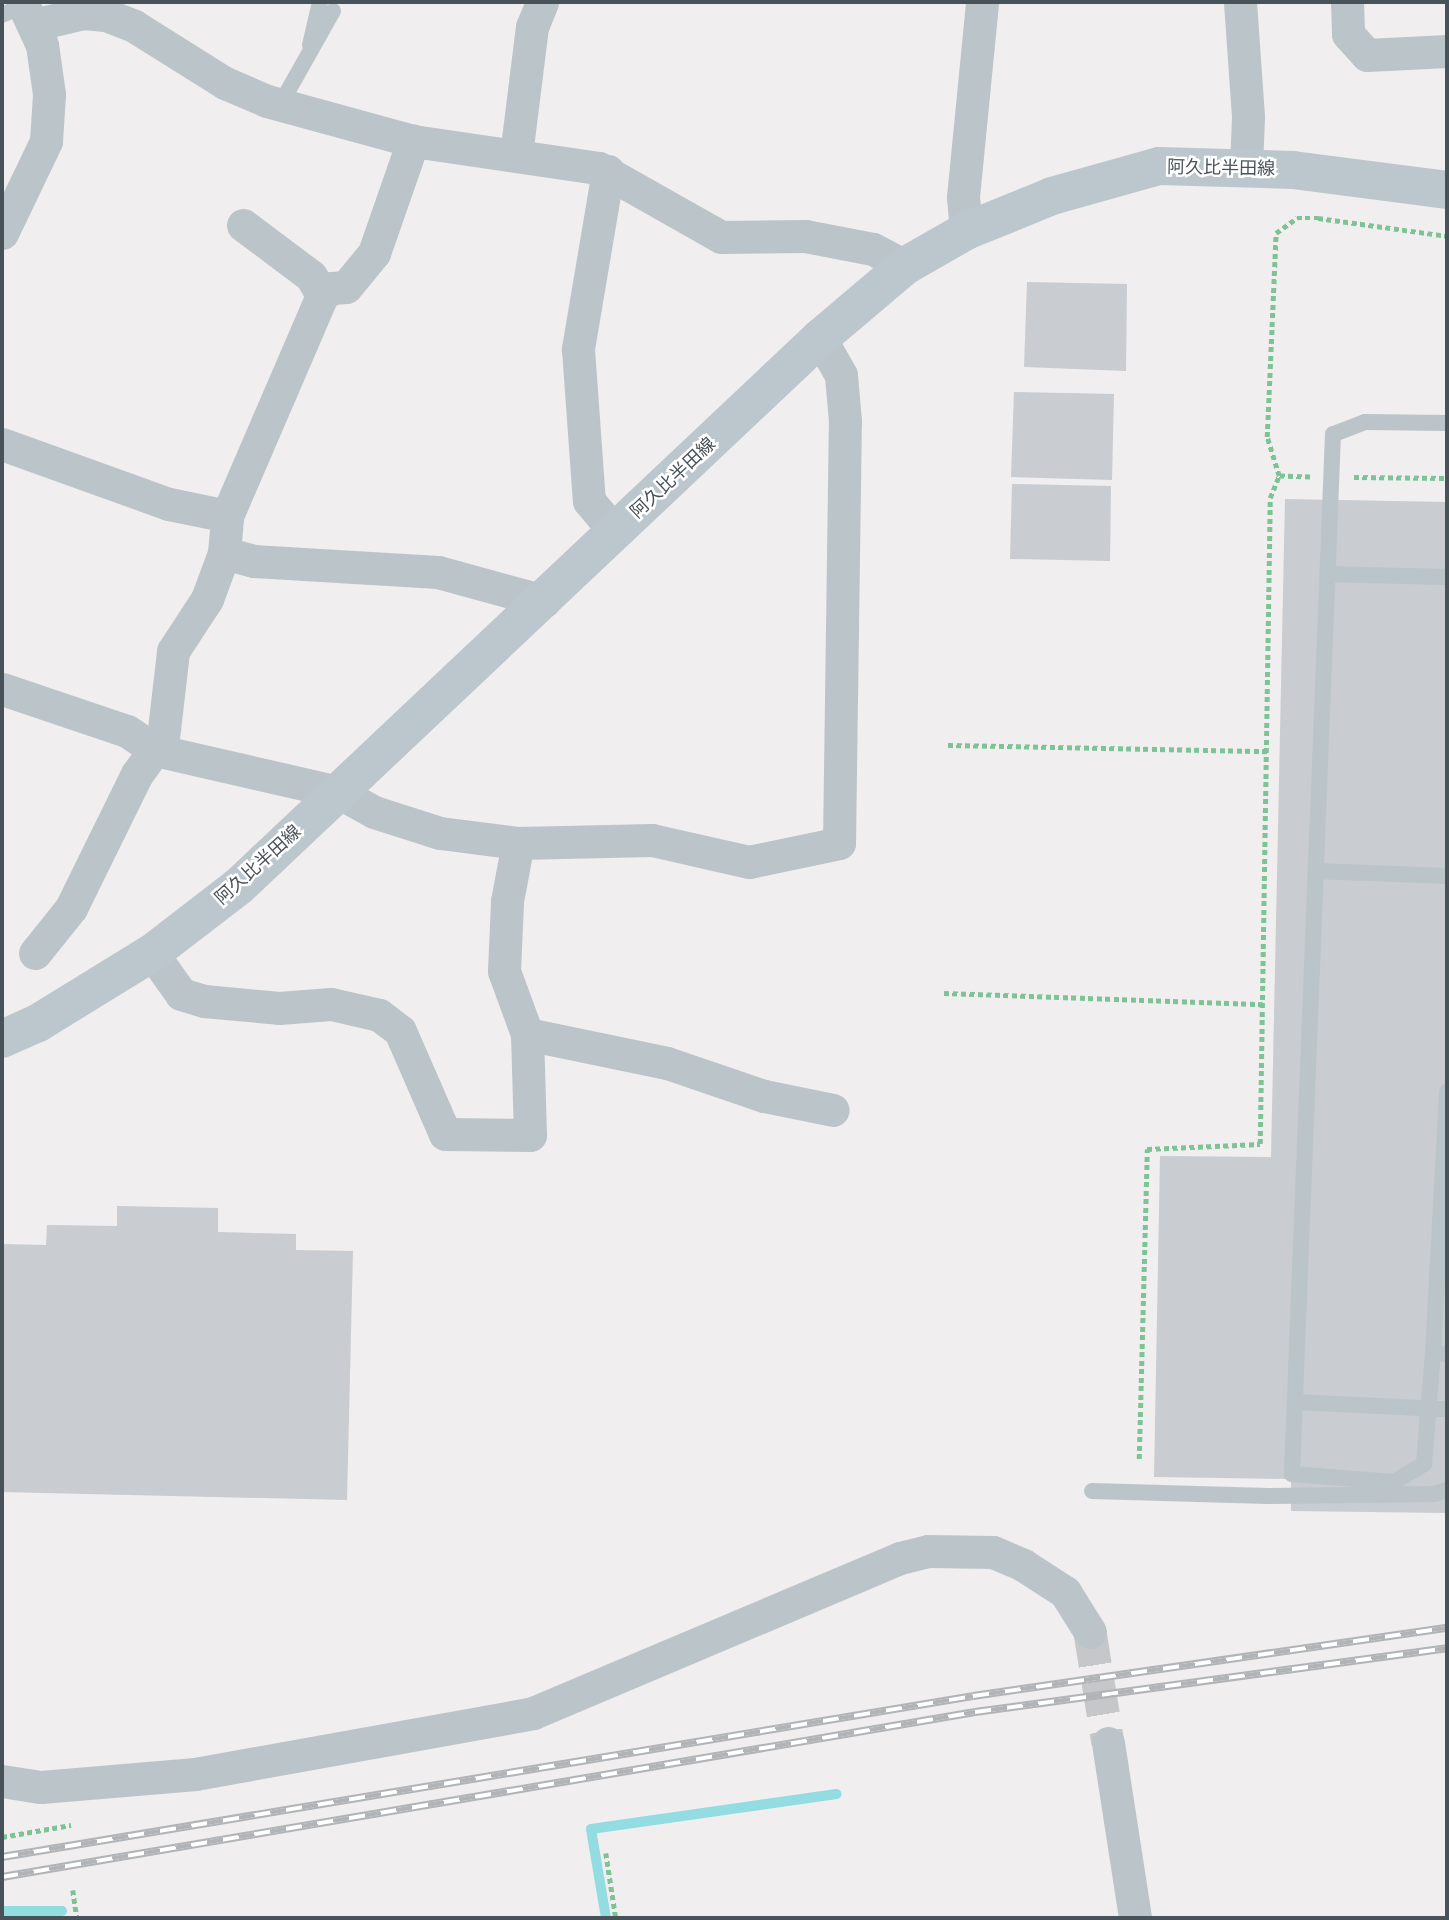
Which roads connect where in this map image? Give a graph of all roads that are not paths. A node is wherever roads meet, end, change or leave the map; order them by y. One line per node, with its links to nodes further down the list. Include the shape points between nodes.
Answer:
1 (542, 2): 10 (street, via 532,27)
2 (982, 2): 15 (street, via 963,197)
3 (1240, 2): 11 (street, via 1248,117)
4 (1347, 2): 7 (street, via 1348,34 1367,55)
5 (327, 6): 8 (lane)
6 (20, 12): 8 (street, via 106,15 134,26 225,83); 16 (street, via 42,45 49,94 46,141)
7 (1447, 51)
8 (280, 105): 9 (street)
9 (413, 141): 10 (street); 18 (street, via 374,253 346,287)
10 (516, 155): 12 (street)
11 (1246, 167): 13 (main road, 阿久比半田線); 15 (main road, 阿久比半田線, via 1159,166 1052,196)
12 (608, 171): 17 (street, via 721,237 806,236 873,249); 23 (street, via 578,349 589,501)
13 (1447, 190)
14 (243, 225): 18 (street, via 311,276)
15 (966, 231): 17 (main road, 阿久比半田線)
16 (2, 233)
17 (905, 267): 19 (main road, 阿久比半田線)
18 (322, 295): 22 (street)
19 (820, 338): 23 (main road, 阿久比半田線); 31 (street, via 841,375 845,421 839,843 749,862 652,840)
20 (1447, 423): 25 (lane, via 1365,422 1333,434)
21 (2, 444): 22 (street, via 169,504)
22 (227, 516): 24 (street)
23 (615, 532): 27 (main road, 阿久比半田線)
24 (224, 553): 27 (street, via 253,561 438,572); 29 (street, via 207,599 173,651 163,738)
25 (1328, 574): 26 (lane); 32 (lane)
26 (1447, 577)
27 (544, 601): 30 (main road, 阿久比半田線)
28 (2, 689): 29 (street, via 127,732)
29 (155, 750): 30 (street); 35 (street, via 137,774 71,908)
30 (338, 792): 31 (street, via 374,812 440,833); 34 (main road, 阿久比半田線, via 239,886)
31 (518, 843): 36 (street, via 507,901 504,971)
32 (1316, 871): 33 (lane); 41 (lane)
33 (1447, 876)
34 (152, 953): 36 (street, via 181,994 204,1001 279,1009 331,1004 354,1007 389,1021 400,1031 445,1134 530,1135); 37 (main road, 阿久比半田線, via 38,1023)
35 (36, 954)
36 (527, 1034): 39 (street, via 667,1063 764,1096)
37 (2, 1039)
38 (1447, 1091): 40 (lane)
39 (833, 1110)
40 (1440, 1354): 41 (lane, via 1424,1464 1394,1482 1292,1474)
41 (1295, 1402): 42 (lane, bridge)
42 (1440, 1409)
43 (1447, 1490): 44 (lane, via 1434,1494 1268,1496)
44 (1092, 1491)
45 (1090, 1632): 47 (street, via 1065,1592 1023,1565 993,1552 929,1551 900,1558 533,1713 195,1773 41,1787)
46 (1108, 1743): 48 (street)
47 (2, 1781)
48 (1135, 1918)

